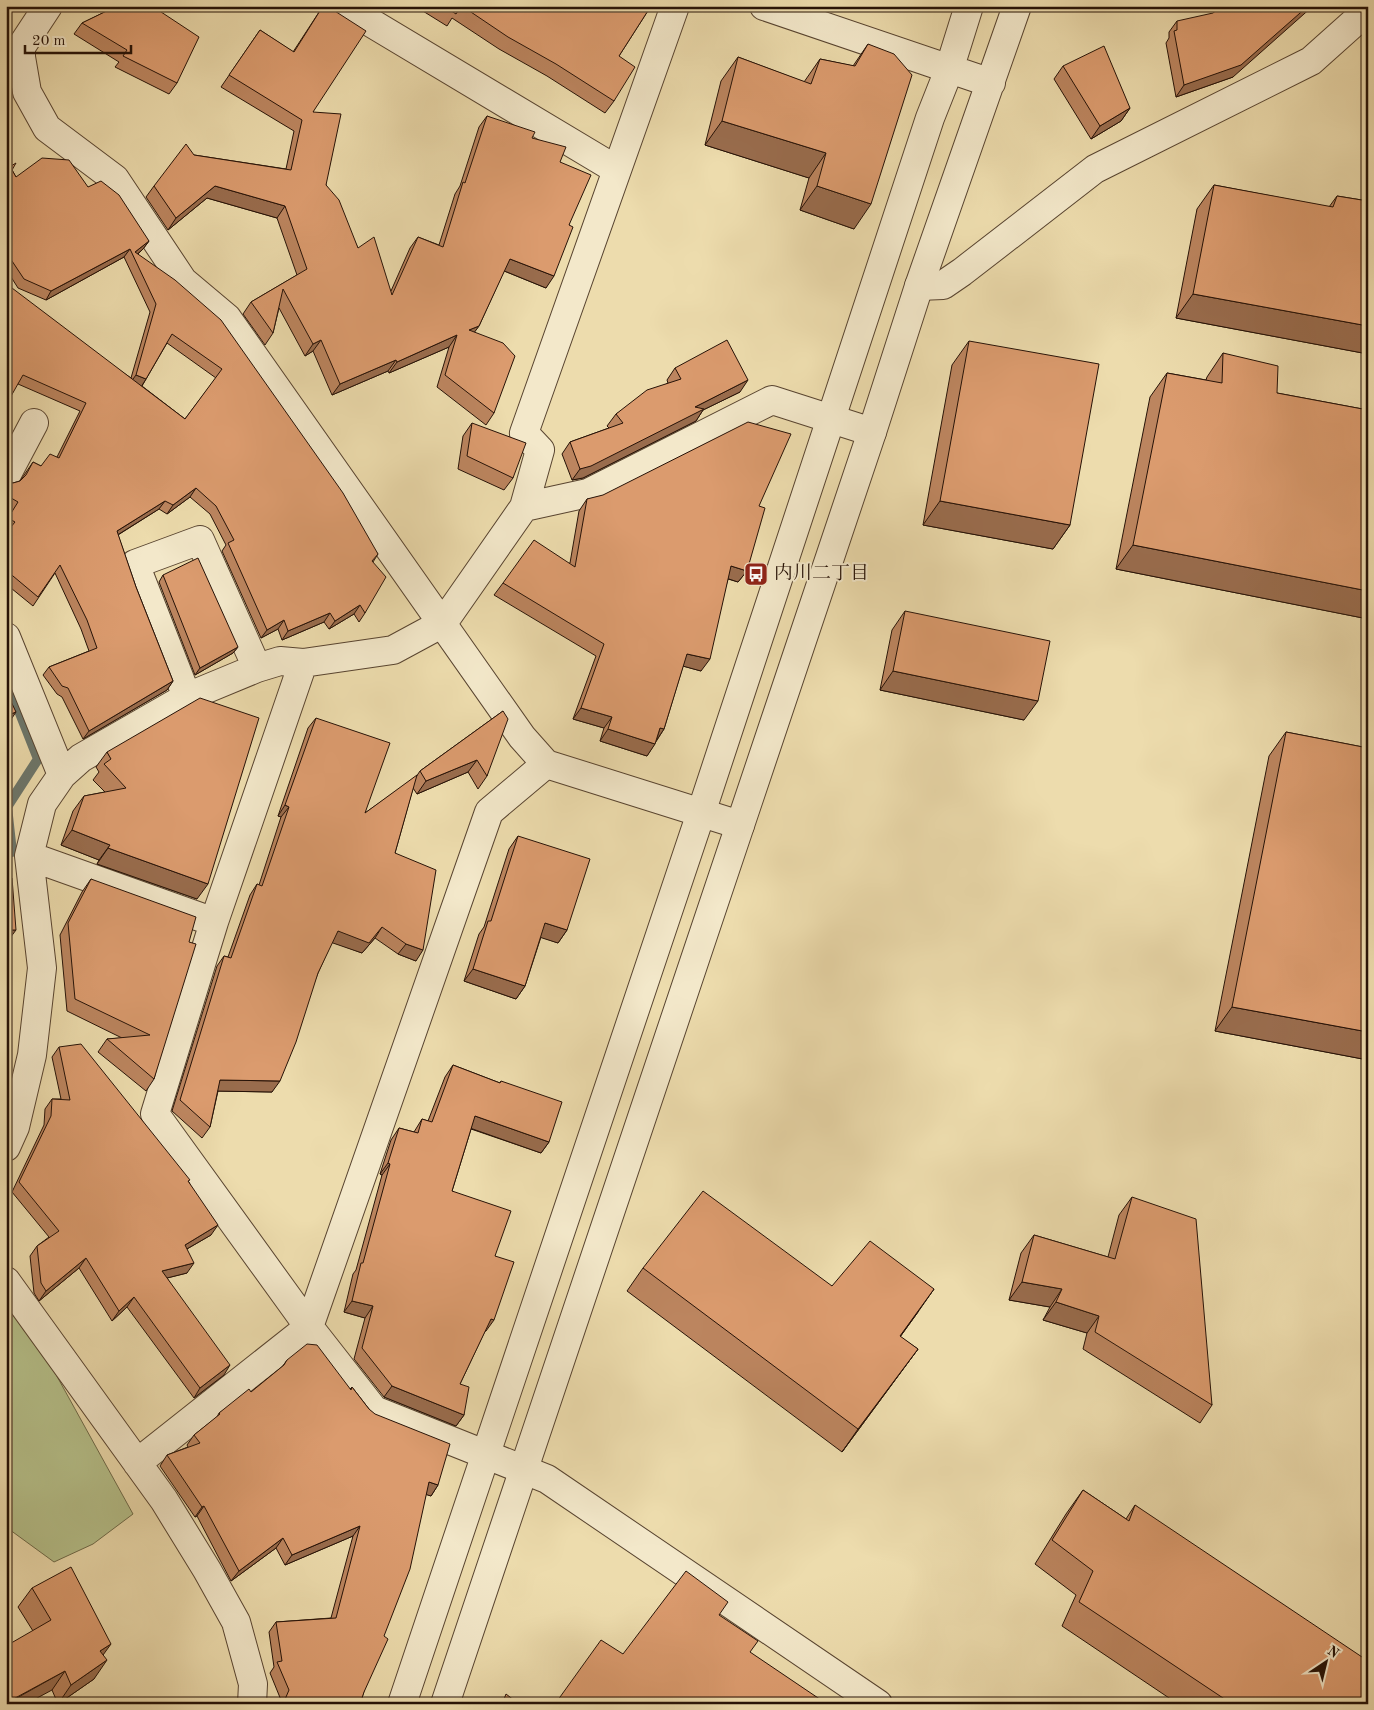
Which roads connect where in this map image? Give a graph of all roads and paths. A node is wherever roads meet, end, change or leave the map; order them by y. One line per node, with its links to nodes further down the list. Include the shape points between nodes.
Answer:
1 (48, 6): 17 (street, via 21,48 27,92 47,128 115,179 183,281 228,318)
2 (343, 6): 10 (street)
3 (675, 6): 10 (street)
4 (764, 6): 8 (street)
5 (969, 6): 8 (street)
6 (1017, 6): 9 (street)
7 (1368, 10): 11 (street, via 1311,61 1096,169 962,272 943,284)
8 (949, 70): 9 (street); 12 (street, via 930,118)
9 (992, 83): 11 (street)
10 (618, 170): 16 (street, via 524,434 540,450)
11 (919, 286): 14 (street)
12 (831, 418): 14 (street); 16 (street, via 772,400 588,493); 24 (street)
13 (34, 424): 15 (street)
14 (872, 432): 25 (street)
15 (6, 476)
16 (524, 507): 17 (street)
17 (443, 623): 19 (street, via 393,650); 22 (street, via 522,736)
18 (6, 638): 23 (street)
19 (303, 663): 20 (street, via 280,661); 27 (street)
20 (257, 668): 21 (street); 21 (street, via 200,540 135,564)
21 (187, 697): 23 (street, via 81,758)
22 (546, 764): 24 (street); 30 (street, via 489,812)
23 (62, 776): 26 (street, via 42,804)
24 (701, 813): 25 (street); 31 (street)
25 (740, 825): 33 (street)
26 (29, 856): 27 (street); 28 (street, via 42,968 32,1055 15,1127)
27 (214, 922): 30 (street, via 155,1114)
28 (6, 1147)
29 (6, 1281): 32 (street)
30 (309, 1327): 31 (street, via 374,1410); 32 (street)
31 (485, 1454): 33 (street); 35 (street)
32 (137, 1463): 34 (street, via 164,1500 236,1622 253,1684)
33 (523, 1470): 36 (street); 37 (street, via 547,1479)
34 (252, 1704)
35 (402, 1704)
36 (445, 1704)
37 (878, 1704)

